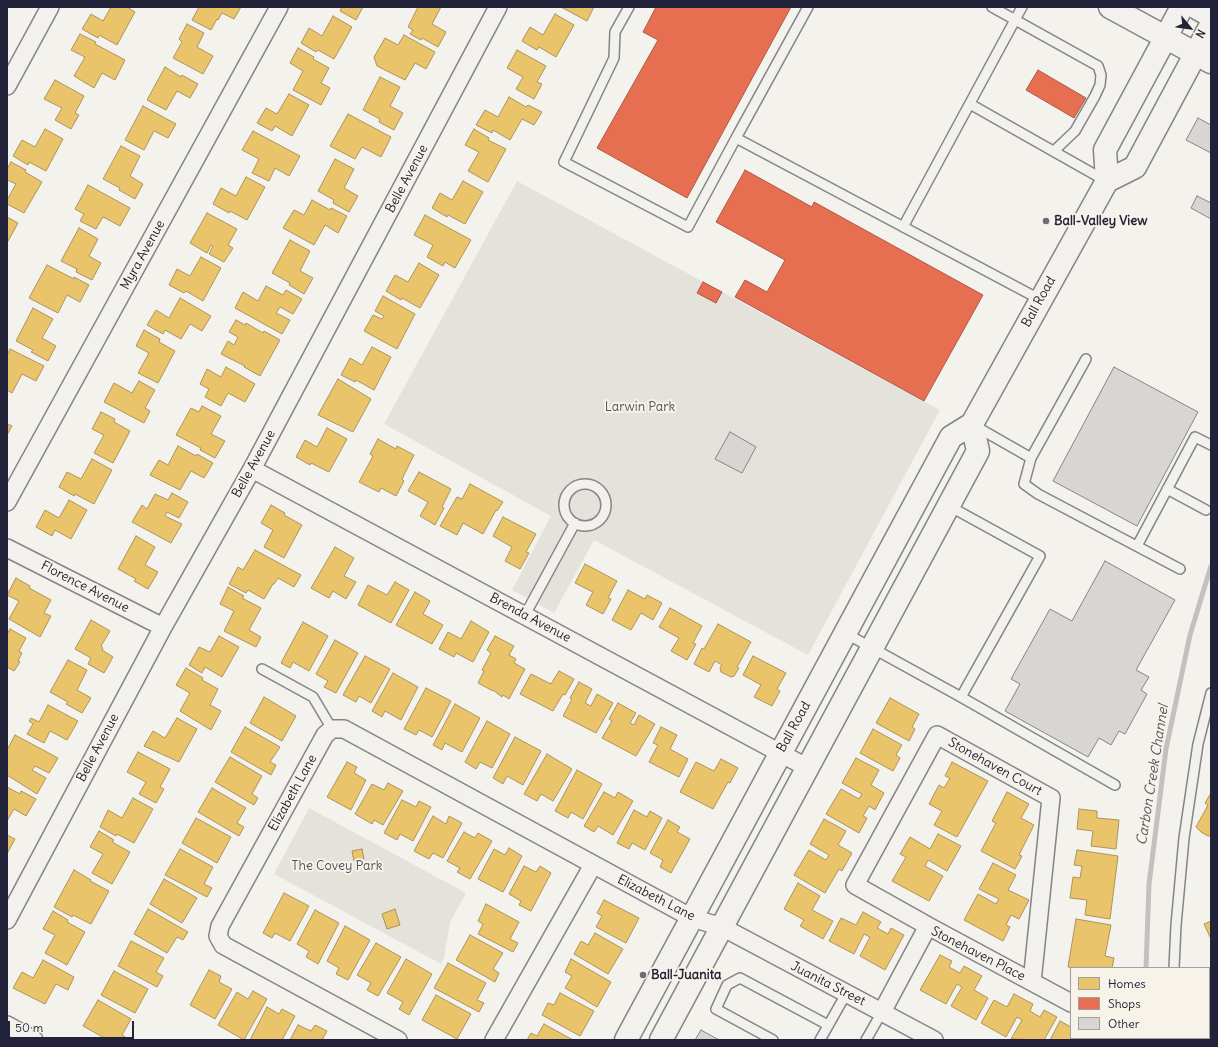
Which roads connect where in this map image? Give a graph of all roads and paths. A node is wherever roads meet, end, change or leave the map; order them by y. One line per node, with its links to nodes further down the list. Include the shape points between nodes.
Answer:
1 (50, 7): 16 (street)
2 (279, 7): 29 (street, Myra Avenue)
3 (498, 7): 27 (street, Belle Avenue)
4 (629, 7): 18 (lane, via 615,32 614,58 564,162 688,227)
5 (808, 7): 18 (lane)
6 (992, 7): 12 (lane)
7 (1022, 7): 12 (lane)
8 (1110, 7): 14 (main road)
9 (1182, 7): 14 (main road)
10 (1195, 7): 11 (main road)
11 (1211, 16)
12 (1015, 19): 17 (lane); 19 (lane, via 1098,66 1101,76 1095,96 1075,131)
13 (1211, 24): 15 (main road)
14 (1166, 37): 15 (main road); 20 (main road, via 1105,150)
15 (1203, 58): 20 (main road, via 1135,166)
16 (7, 86)
17 (970, 104): 19 (lane); 21 (lane)
18 (736, 138): 21 (lane)
19 (1054, 151): 20 (lane)
20 (1106, 181): 22 (main road, Ball Road)
21 (903, 227): 22 (lane)
22 (1041, 300): 24 (main road, Ball Road)
23 (1086, 359): 26 (lane)
24 (972, 424): 26 (lane); 30 (main road, via 978,451); 38 (main road, Ball Road, via 950,437)
25 (1211, 445): 28 (lane, via 1195,437)
26 (1031, 458): 33 (lane, via 1024,484 1038,494)
27 (252, 469): 36 (street, Brenda Avenue); 37 (street, Belle Avenue)
28 (1167, 489): 31 (lane); 33 (lane)
29 (7, 502)
30 (949, 506): 39 (main road); 42 (lane, via 1040,556)
31 (1206, 510)
32 (575, 523): 32 (lane, via 588,526 600,520 604,514 604,494 594,485 580,484 568,492 565,498 565,512); 36 (lane)
33 (1137, 546): 35 (lane)
34 (7, 548): 37 (street, Florence Avenue)
35 (1180, 569)
36 (525, 615): 44 (street, Brenda Avenue)
37 (163, 627): 49 (street, Belle Avenue)
38 (845, 633): 39 (lane); 44 (main road, Ball Road)
39 (872, 648): 42 (lane); 45 (main road)
40 (262, 669): 43 (lane, via 314,697)
41 (1211, 693): 52 (lane, via 1198,744 1184,838)
42 (961, 697): 46 (lane)
43 (332, 729): 47 (street, Elizabeth Lane, via 344,728); 60 (street, Elizabeth Lane, via 325,735 220,926 218,936 223,944)
44 (780, 753): 45 (street, Brenda Avenue); 48 (main road, Ball Road)
45 (808, 768): 51 (main road)
46 (1115, 785)
47 (593, 865): 48 (street, Elizabeth Lane); 61 (street)
48 (692, 918): 51 (street, Elizabeth Lane); 62 (main road, Ball Road)
49 (7, 920)
50 (928, 926): 53 (street, Stonehaven Place); 53 (street, Stonehaven Court, via 856,885 937,735 1051,798); 56 (street, Stonehaven Place)
51 (722, 927): 54 (street, Juanita Street); 63 (main road)
52 (1174, 967)
53 (1032, 982): 55 (street, Stonehaven Place)
54 (846, 994): 56 (street, Juanita Street); 58 (lane)
55 (1070, 1001)
56 (882, 1012): 66 (lane); 67 (street, Juanita Street)
57 (7, 1025): 59 (street)
58 (828, 1025): 64 (lane, via 740,978 727,985 716,1009); 65 (lane)
59 (34, 1040)
60 (398, 1040)
61 (494, 1040)
62 (626, 1040)
63 (661, 1040)
64 (773, 1040)
65 (820, 1040)
66 (866, 1040)
67 (934, 1040)

